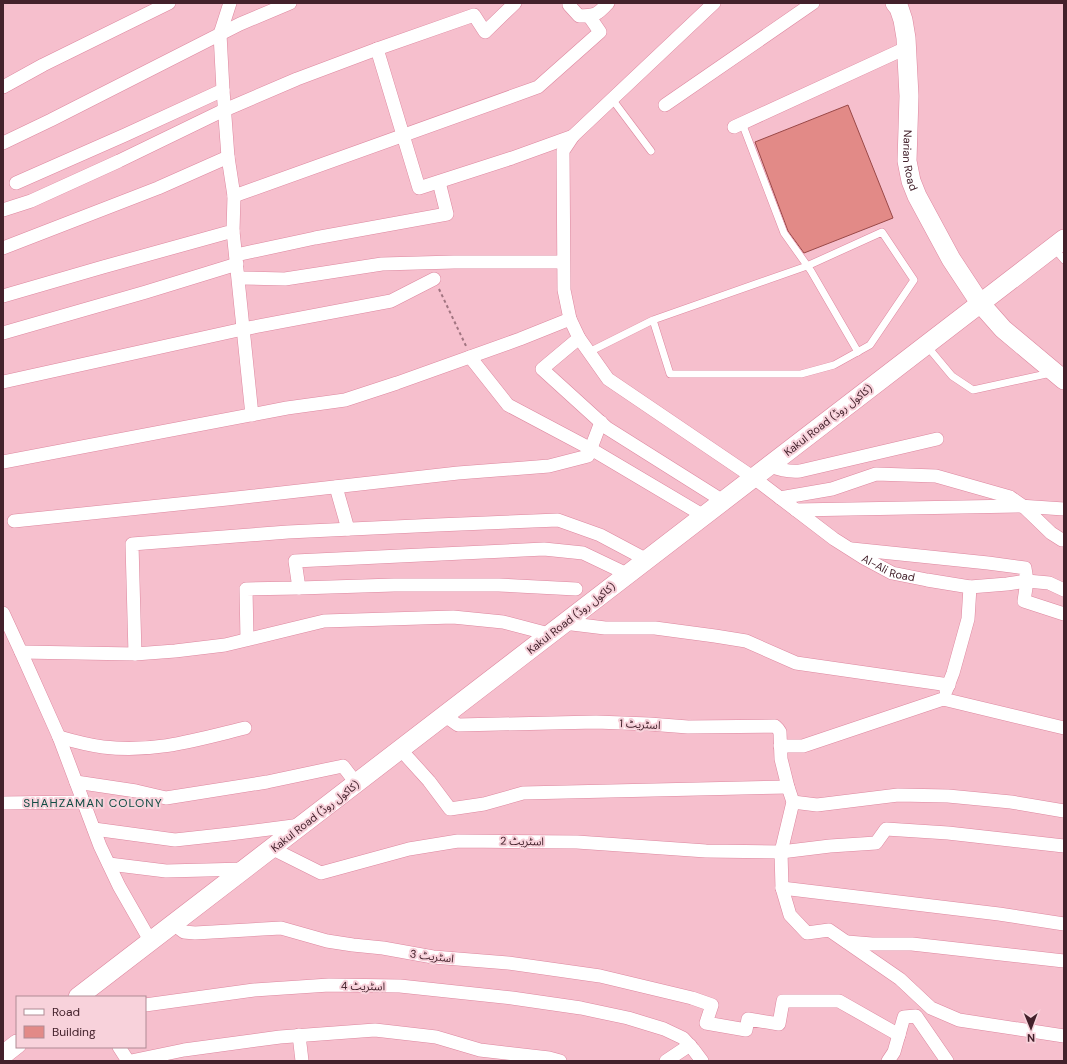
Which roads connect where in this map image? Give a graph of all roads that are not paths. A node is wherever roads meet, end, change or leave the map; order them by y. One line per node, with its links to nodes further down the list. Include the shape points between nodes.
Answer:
1 (169, 3): 14 (street)
2 (230, 3): 11 (street)
3 (290, 3): 11 (street)
4 (515, 3): 13 (street, via 485,32 474,15)
5 (569, 3): 10 (street, via 579,16)
6 (608, 3): 10 (street, via 598,14)
7 (714, 3): 16 (street)
8 (813, 3): 17 (street)
9 (895, 3): 12 (main road, Narian Road, via 903,20)
10 (589, 16): 20 (street, via 600,32 538,87)
11 (220, 34): 15 (street); 22 (street)
12 (906, 48): 19 (street); 38 (main road, Narian Road, via 909,96 907,161 912,181 917,196 951,259)
13 (378, 49): 18 (street); 20 (street)
14 (3, 87)
15 (223, 90): 18 (street); 26 (street)
16 (612, 99): 21 (street); 23 (lane)
17 (665, 105)
18 (224, 110): 24 (street); 28 (street, via 31,201)
19 (738, 125): 34 (lane, via 784,233)
20 (404, 135): 25 (street, via 419,188); 27 (street)
21 (573, 136): 25 (street); 33 (street, Al-Ali Road, via 563,151)
22 (3, 143)
23 (651, 151)
24 (228, 157): 27 (street); 30 (street, via 158,188)
25 (439, 182): 32 (street, via 447,214 315,238)
26 (16, 183)
27 (234, 196): 29 (street)
28 (3, 210)
29 (234, 231): 32 (street); 37 (street)
30 (3, 248)
31 (1060, 249): 38 (main road, Kakul Road (کاکول روڈ))
32 (236, 260): 35 (street); 42 (street, via 146,292)
33 (563, 262): 35 (street, via 382,264 285,279); 39 (street, Al-Ali Road, via 564,290)
34 (807, 266): 40 (lane); 46 (lane); 46 (lane, via 882,232 914,280 870,345)
35 (238, 278): 41 (street)
36 (434, 279): 41 (street, via 391,301)
37 (3, 296)
38 (980, 303): 44 (main road, Kakul Road (کاکول روڈ)); 48 (main road, Narian Road, via 1003,329)
39 (570, 319): 43 (street, Al-Ali Road); 47 (street)
40 (653, 320): 45 (lane); 46 (lane, via 670,374 801,374 834,365)
41 (244, 328): 49 (street); 50 (street)
42 (3, 333)
43 (580, 338): 45 (street, Al-Ali Road); 51 (street, via 542,369)
44 (926, 344): 48 (lane, via 952,376 973,390); 55 (main road, Kakul Road (کاکول روڈ))
45 (589, 352): 56 (street, Al-Ali Road, via 608,379)
46 (858, 352)
47 (470, 357): 50 (street, via 345,400); 53 (street, via 508,405)
48 (1060, 376)
49 (3, 382)
50 (252, 414): 54 (street)
51 (601, 422): 53 (street); 59 (street)
52 (937, 439): 55 (street, via 800,471 785,471)
53 (591, 449): 57 (street, via 588,456 549,466); 63 (street)
54 (3, 462)
55 (770, 466): 56 (main road, Kakul Road (کاکول روڈ))
56 (754, 478): 58 (street, Al-Ali Road); 59 (main road, Kakul Road (کاکول روڈ))
57 (336, 487): 64 (street); 65 (street)
58 (780, 498): 60 (street, via 832,489 876,474 936,476 1010,497); 62 (street, Al-Ali Road)
59 (723, 501): 63 (main road, Kakul Road (کاکول روڈ))
60 (1023, 506): 61 (street); 62 (street); 66 (street, via 1051,533)
61 (1064, 509)
62 (796, 510): 67 (street, Al-Ali Road)
63 (704, 516): 68 (main road, Kakul Road (کاکول روڈ))
64 (14, 521)
65 (348, 529): 68 (street, via 558,520 600,535); 80 (street, via 132,544)
66 (1064, 540)
67 (849, 549): 70 (street, via 1025,568); 71 (street, Al-Ali Road, via 892,573)
68 (646, 560): 69 (main road, Kakul Road (کاکول روڈ))
69 (627, 574): 72 (street, via 583,553 544,549 295,561); 77 (main road, Kakul Road (کاکول روڈ))
70 (1027, 581): 71 (street, Al-Ali Road); 74 (street, Al-Ali Road, via 1049,583); 76 (street, via 1024,601)
71 (970, 587): 81 (street, via 968,619)
72 (299, 588): 73 (street, via 499,585); 78 (street, via 246,589)
73 (576, 589)
74 (1064, 590)
75 (3, 613): 79 (street)
76 (1064, 614)
77 (556, 628): 78 (street, via 453,618 324,621); 81 (street, via 655,628 715,636 746,641 796,663); 83 (main road, Kakul Road (کاکول روڈ))
78 (247, 639): 80 (street, via 225,645)
79 (21, 652): 80 (street); 86 (street)
80 (135, 654)
81 (949, 685): 82 (street)
82 (943, 699): 85 (street); 87 (street, via 803,746)
83 (445, 716): 87 (street, اسٹریٹ 1, via 458,725 596,722 688,727 775,726 780,732); 88 (main road, Kakul Road (کاکول روڈ))
84 (245, 728): 86 (street, via 184,743 133,749 103,747)
85 (1064, 728)
86 (58, 738): 89 (street)
87 (780, 746): 91 (street, اسٹریٹ 1)
88 (400, 750): 90 (main road, Kakul Road (کاکول روڈ)); 91 (street, via 429,781 450,809 523,794)
89 (76, 782): 90 (street, via 166,798 267,782 343,766); 92 (street)
90 (356, 783): 96 (main road, Kakul Road (کاکول روڈ))
91 (788, 787): 93 (street, اسٹریٹ 1)
92 (84, 802): 94 (street); 97 (street)
93 (793, 802): 95 (street, via 817,805 898,795 948,796 1011,802); 100 (street)
94 (3, 803)
95 (1064, 811)
96 (303, 824): 97 (street, via 176,840); 99 (main road, Kakul Road (کاکول روڈ))
97 (94, 829): 101 (street)
98 (1064, 846): 100 (street, اسٹریٹ 2, via 886,829 876,842)
99 (273, 849): 100 (street, اسٹریٹ 2, via 321,873 408,849 458,841 577,842 706,851); 102 (main road, Kakul Road (کاکول روڈ))
100 (781, 852): 103 (street)
101 (108, 864): 102 (street, via 166,871); 106 (street)
102 (246, 869): 104 (main road, Kakul Road (کاکول روڈ))
103 (782, 888): 105 (street); 107 (street, via 790,915 807,934 829,930)
104 (173, 924): 106 (main road, Kakul Road (کاکول روڈ)); 111 (street, اسٹریٹ 3, via 184,932 195,933 281,928 327,941 353,945 600,976 692,998 712,1006 706,1023 746,1030 748,1019 779,1024 784,1001 838,1001)
105 (1064, 924)
106 (151, 942): 109 (main road, Kakul Road (کاکول روڈ))
107 (846, 942): 108 (street, via 912,944); 113 (street, via 900,979 931,1008 959,1020)
108 (1064, 961)
109 (79, 996)
110 (146, 1005): 115 (street, اسٹریٹ 4, via 254,990 329,985 400,986 581,1008 664,1029 683,1038)
111 (899, 1035): 123 (street, via 894,1052); 124 (street, via 904,1017 916,1016)
112 (299, 1036): 118 (street, via 374,1030 436,1037 480,1050); 119 (street, via 184,1050); 120 (street)
113 (1064, 1036)
114 (16, 1045): 117 (main road)
115 (690, 1045): 121 (street); 122 (street, اسٹریٹ 4)
116 (120, 1048): 119 (street)
117 (3, 1055)
118 (554, 1059)
119 (130, 1061)
120 (302, 1061)
121 (666, 1061)
122 (702, 1061)
123 (888, 1061)
124 (947, 1061)

